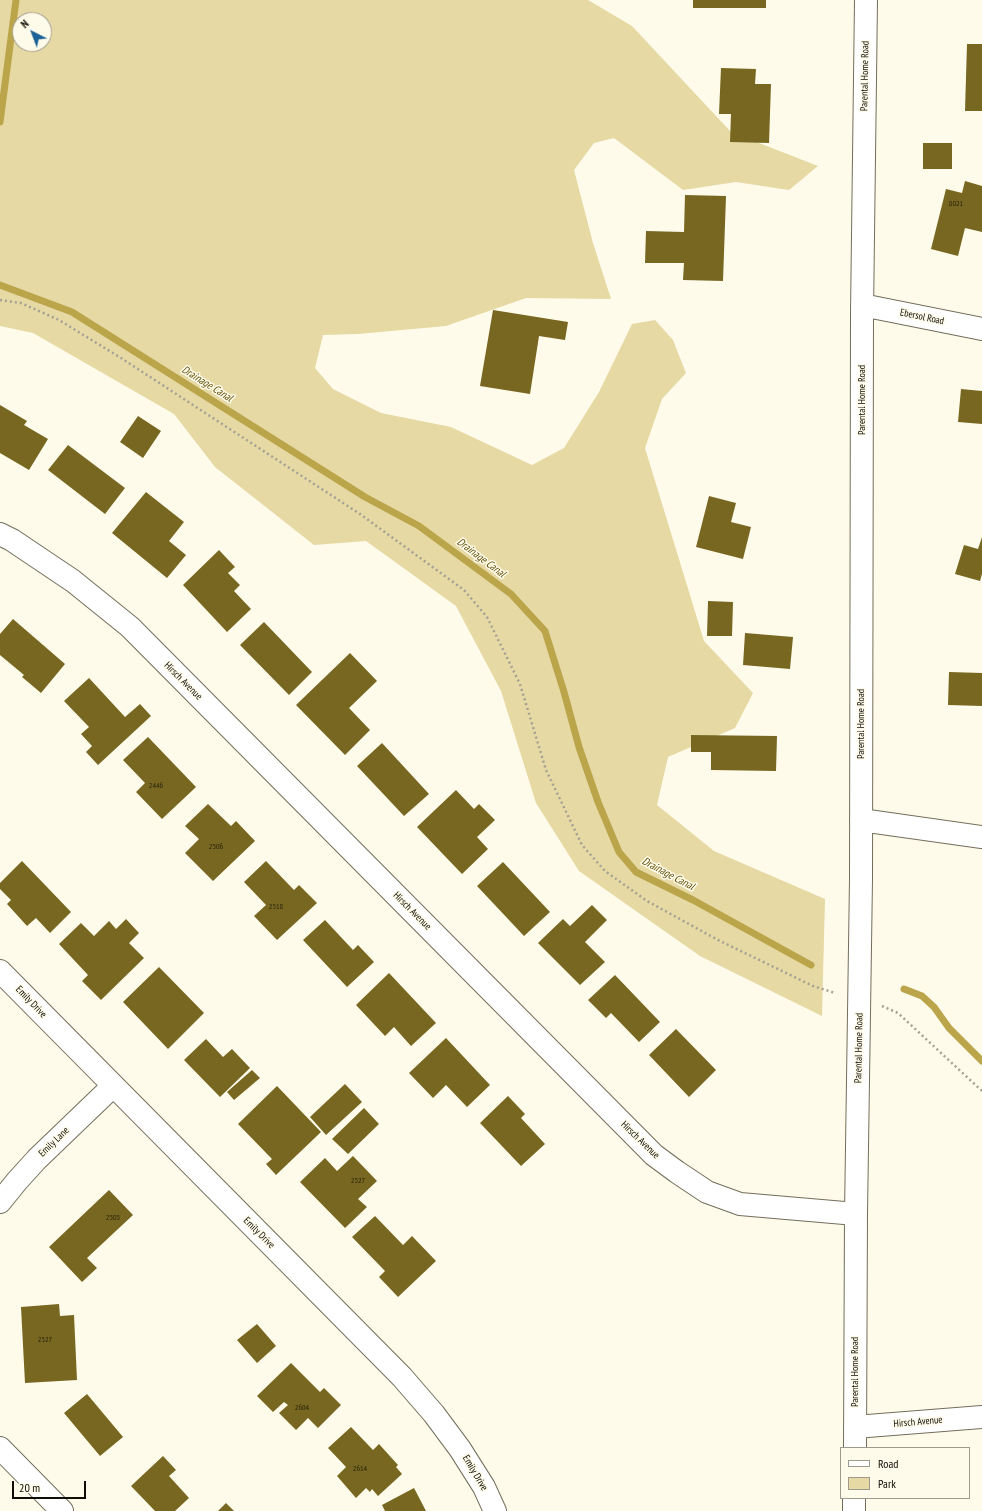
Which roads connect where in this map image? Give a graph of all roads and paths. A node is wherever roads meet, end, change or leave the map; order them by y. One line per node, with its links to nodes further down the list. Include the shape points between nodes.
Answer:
1 (866, 0): 3 (street, Parental Home Road)
2 (0, 300): 9 (path, via 21,303 59,320 121,358 360,514 464,590 487,617 520,684 546,770 582,845 605,872 647,901 718,940 813,986)
3 (862, 305): 4 (street, Ebersol Road); 6 (street, Parental Home Road)
4 (982, 329)
5 (0, 534): 13 (street, Hirsch Avenue, via 73,581 130,628 654,1155 707,1192 740,1204)
6 (861, 820): 7 (street); 9 (street, Parental Home Road)
7 (982, 837)
8 (0, 971): 10 (street, Emily Drive)
9 (860, 999): 11 (path, via 898,1013); 13 (street, Parental Home Road)
10 (113, 1086): 12 (street, Emily Lane, via 37,1159); 19 (street, Emily Drive, via 402,1377 460,1449 484,1487)
11 (982, 1091)
12 (0, 1202)
13 (856, 1214): 15 (street, Parental Home Road)
14 (982, 1417): 15 (street, Hirsch Avenue)
15 (855, 1437)
16 (0, 1448): 18 (street)
17 (854, 1499): 20 (street)
18 (62, 1511)
19 (495, 1511)
20 (854, 1511)

